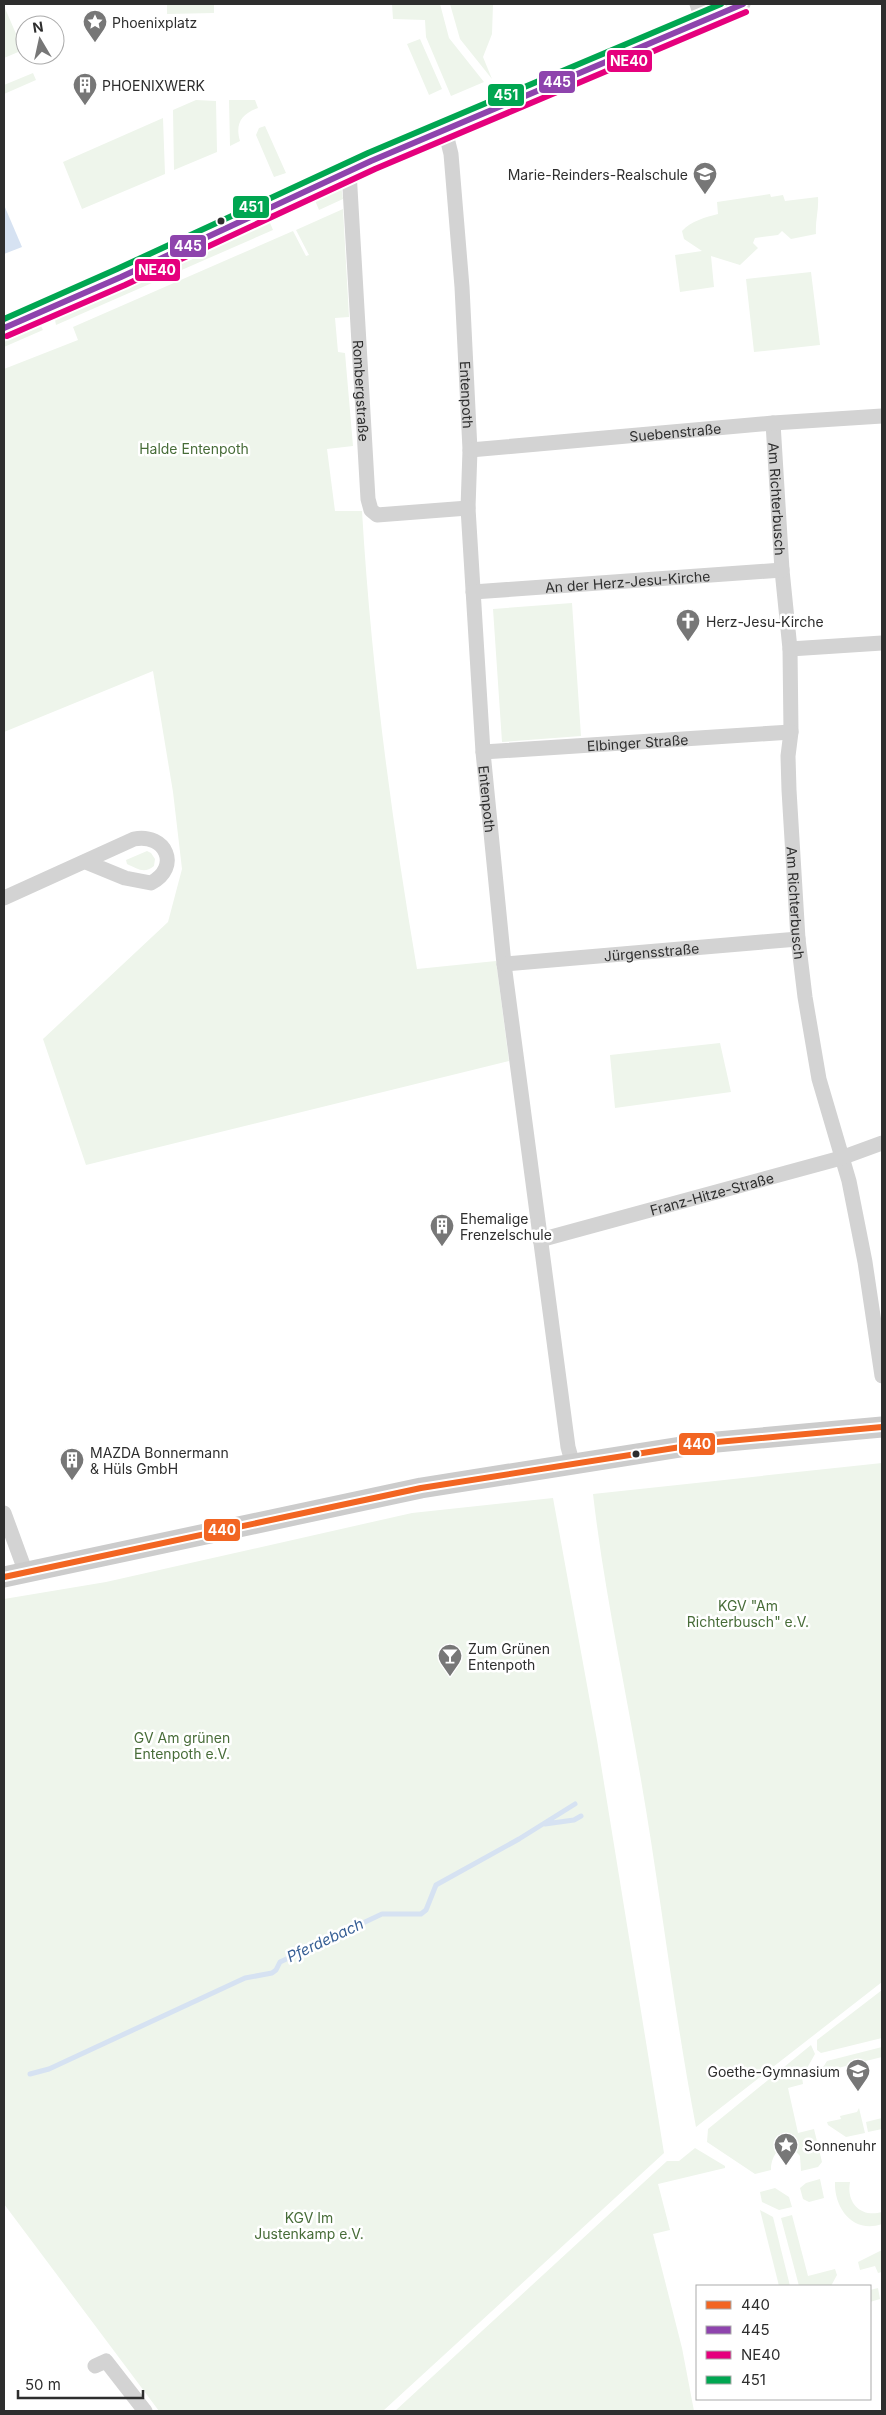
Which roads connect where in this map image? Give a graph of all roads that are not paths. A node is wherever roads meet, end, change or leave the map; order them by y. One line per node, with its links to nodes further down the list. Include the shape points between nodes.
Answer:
1 (697, 4): 3 (street)
2 (743, 4): 3 (street)
3 (704, 21): 4 (street)
4 (445, 130): 5 (street); 9 (street, Entenpoth, via 451,154 462,287)
5 (349, 171): 6 (street); 10 (street, Rombergstraße, via 371,510 377,515)
6 (4, 328)
7 (882, 416): 8 (street, Suebenstraße)
8 (773, 423): 9 (street, Suebenstraße); 11 (street, Am Richterbusch)
9 (470, 450): 10 (street, Entenpoth)
10 (468, 508): 12 (street, Entenpoth)
11 (782, 570): 12 (street, An der Herz-Jesu-Kirche); 14 (street, Am Richterbusch)
12 (473, 592): 16 (street, Entenpoth)
13 (882, 644): 14 (street)
14 (790, 649): 15 (street, Am Richterbusch)
15 (791, 732): 16 (street, Elbinger Straße); 19 (street, Am Richterbusch, via 789,790)
16 (483, 752): 20 (street, Entenpoth)
17 (86, 862): 17 (street, via 125,878 151,883 163,875 167,865 164,848 156,841 141,838); 18 (street)
18 (4, 898)
19 (798, 939): 20 (street, Jürgensstraße); 22 (street, Am Richterbusch, via 819,1079)
20 (504, 964): 23 (street, Entenpoth)
21 (882, 1143): 22 (street, Franz-Hitze-Straße)
22 (842, 1158): 23 (street, Franz-Hitze-Straße); 24 (street, Am Richterbusch, via 865,1262)
23 (540, 1240): 26 (street, Entenpoth)
24 (882, 1376)
25 (882, 1427): 26 (main road, via 706,1443)
26 (573, 1464): 28 (main road, via 364,1499)
27 (4, 1513): 28 (street)
28 (26, 1573): 29 (main road)
29 (4, 1577)
30 (95, 2366): 31 (street, via 106,2361)
31 (145, 2411)

